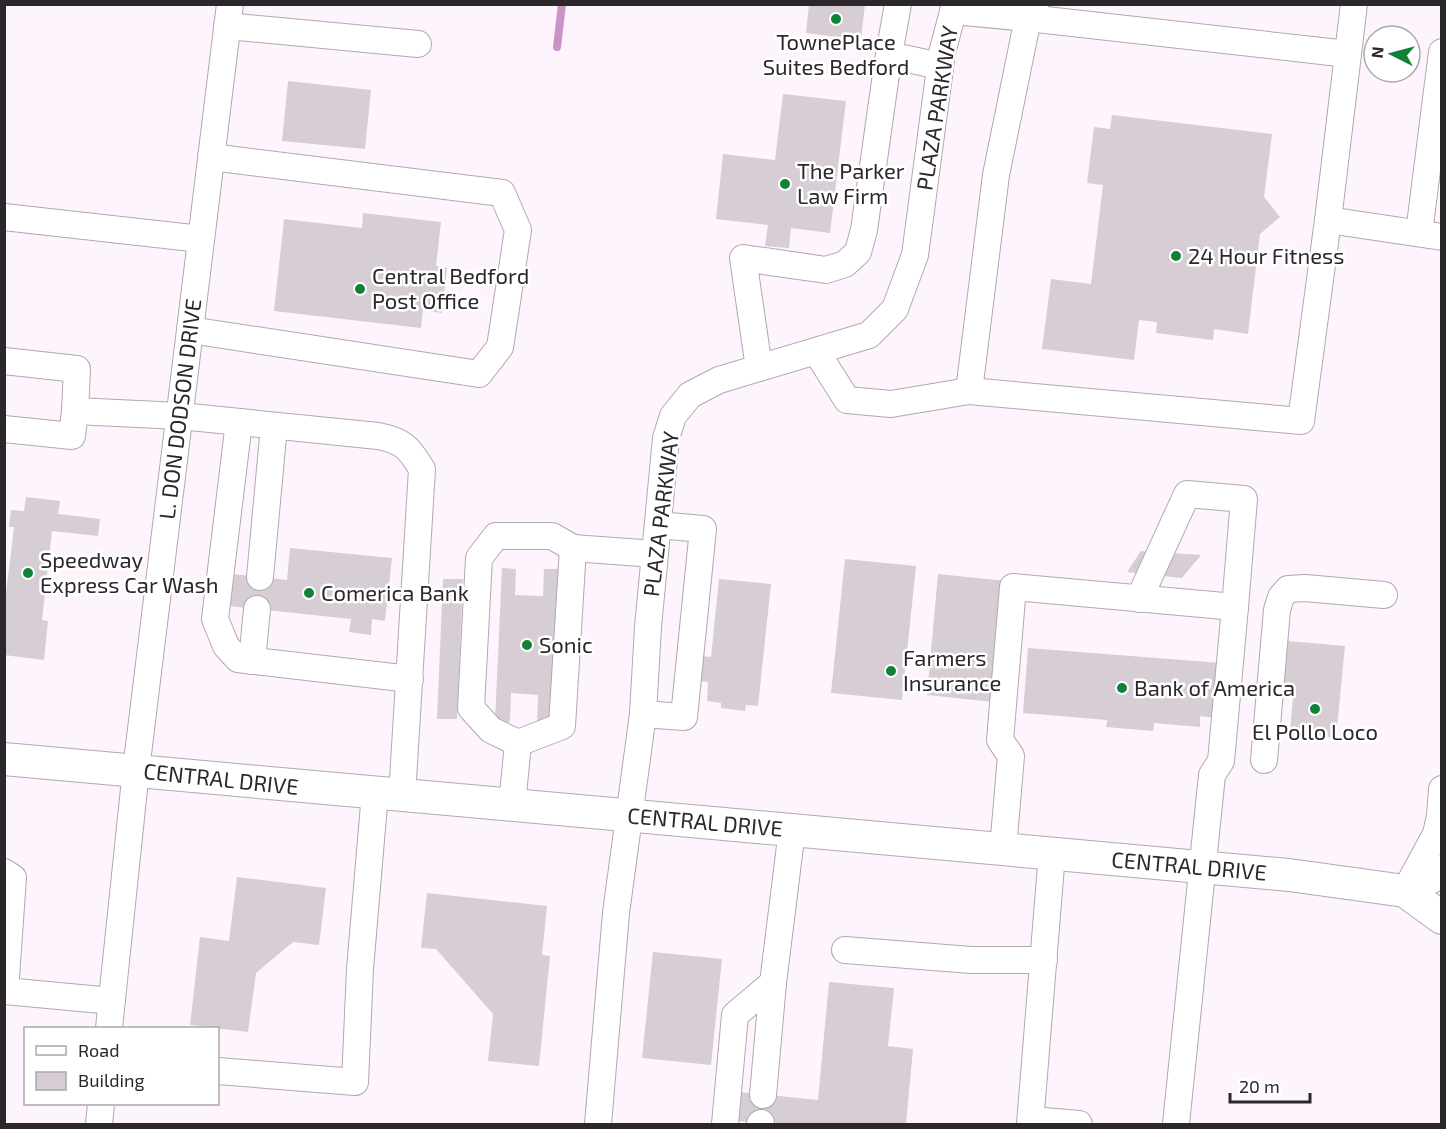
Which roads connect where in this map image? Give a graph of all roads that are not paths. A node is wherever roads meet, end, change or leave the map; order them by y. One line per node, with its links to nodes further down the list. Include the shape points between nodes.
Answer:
1 (898, 4): 9 (street)
2 (1354, 4): 8 (street)
3 (954, 8): 4 (street); 10 (street, PLAZA PARKWAY)
4 (1032, 11): 8 (street); 20 (street, via 996,176)
5 (228, 15): 6 (street); 11 (street, L. DON DODSON DRIVE)
6 (418, 44)
7 (1442, 52): 14 (street)
8 (1348, 54): 13 (street)
9 (889, 55): 10 (street); 19 (street, via 858,252 845,264 826,270 743,258)
10 (940, 66): 17 (street, PLAZA PARKWAY, via 915,255 895,309 869,335)
11 (211, 157): 15 (street, L. DON DODSON DRIVE); 16 (street, via 501,193 518,230 500,348 479,374)
12 (4, 217): 15 (street)
13 (1328, 220): 14 (street); 20 (street, via 1301,421)
14 (1430, 235)
15 (201, 239): 16 (street, L. DON DODSON DRIVE)
16 (190, 330): 22 (street, L. DON DODSON DRIVE)
17 (816, 351): 19 (street, PLAZA PARKWAY); 20 (street, via 847,400 891,404)
18 (4, 361): 21 (street, via 77,369)
19 (759, 368): 26 (street, PLAZA PARKWAY, via 720,380 690,395 673,416 666,438)
20 (969, 391)
21 (75, 411): 22 (street); 25 (street, via 72,436)
22 (180, 416): 23 (street); 40 (street, L. DON DODSON DRIVE)
23 (238, 422): 24 (street); 34 (street, via 215,619 226,646)
24 (274, 426): 29 (street); 35 (street, via 394,439 409,448 422,469)
25 (4, 429)
26 (658, 525): 28 (street, PLAZA PARKWAY); 36 (street, via 703,529 684,717)
27 (573, 548): 28 (street); 37 (street, via 562,726); 37 (street, via 552,536 496,536 479,558 471,708 491,730)
28 (655, 554): 36 (street, PLAZA PARKWAY)
29 (260, 577)
30 (1384, 595): 39 (street, via 1305,588 1288,589 1281,597)
31 (1139, 599): 32 (street); 32 (street, via 1187,494 1244,499); 46 (street, via 1013,587 1000,740 1011,756)
32 (1235, 607): 48 (street, via 1221,761 1212,775)
33 (257, 609): 34 (street)
34 (245, 660): 35 (street)
35 (410, 679): 42 (street)
36 (643, 714): 44 (street, PLAZA PARKWAY)
37 (518, 743): 43 (street)
38 (4, 759): 40 (main road, CENTRAL DRIVE)
39 (1264, 760)
40 (136, 770): 42 (main road, CENTRAL DRIVE); 57 (street, L. DON DODSON DRIVE)
41 (1442, 789): 51 (street, via 1436,834)
42 (389, 794): 43 (main road, CENTRAL DRIVE); 59 (street, via 360,969 355,1082)
43 (512, 806): 44 (main road, CENTRAL DRIVE)
44 (629, 816): 45 (main road, CENTRAL DRIVE); 64 (street, PLAZA PARKWAY, via 616,913)
45 (792, 830): 46 (main road, CENTRAL DRIVE); 55 (street)
46 (1003, 849): 47 (main road, CENTRAL DRIVE)
47 (1052, 853): 48 (main road, CENTRAL DRIVE); 54 (street)
48 (1202, 866): 51 (main road, CENTRAL DRIVE); 67 (street)
49 (1442, 871): 51 (main road)
50 (4, 872): 56 (street, via 13,878)
51 (1405, 891): 52 (main road, CENTRAL DRIVE)
52 (1442, 918)
53 (845, 950): 54 (street, via 971,960)
54 (1044, 960): 62 (street)
55 (773, 983): 60 (street); 65 (street, via 735,1015)
56 (5, 991): 57 (street)
57 (112, 1001): 58 (street, L. DON DODSON DRIVE)
58 (109, 1027)
59 (219, 1071)
60 (763, 1095)
61 (101, 1105): 63 (street)
62 (1031, 1122): 66 (street)
63 (99, 1125)
64 (598, 1125)
65 (725, 1125)
66 (1079, 1125)
67 (1176, 1125)

